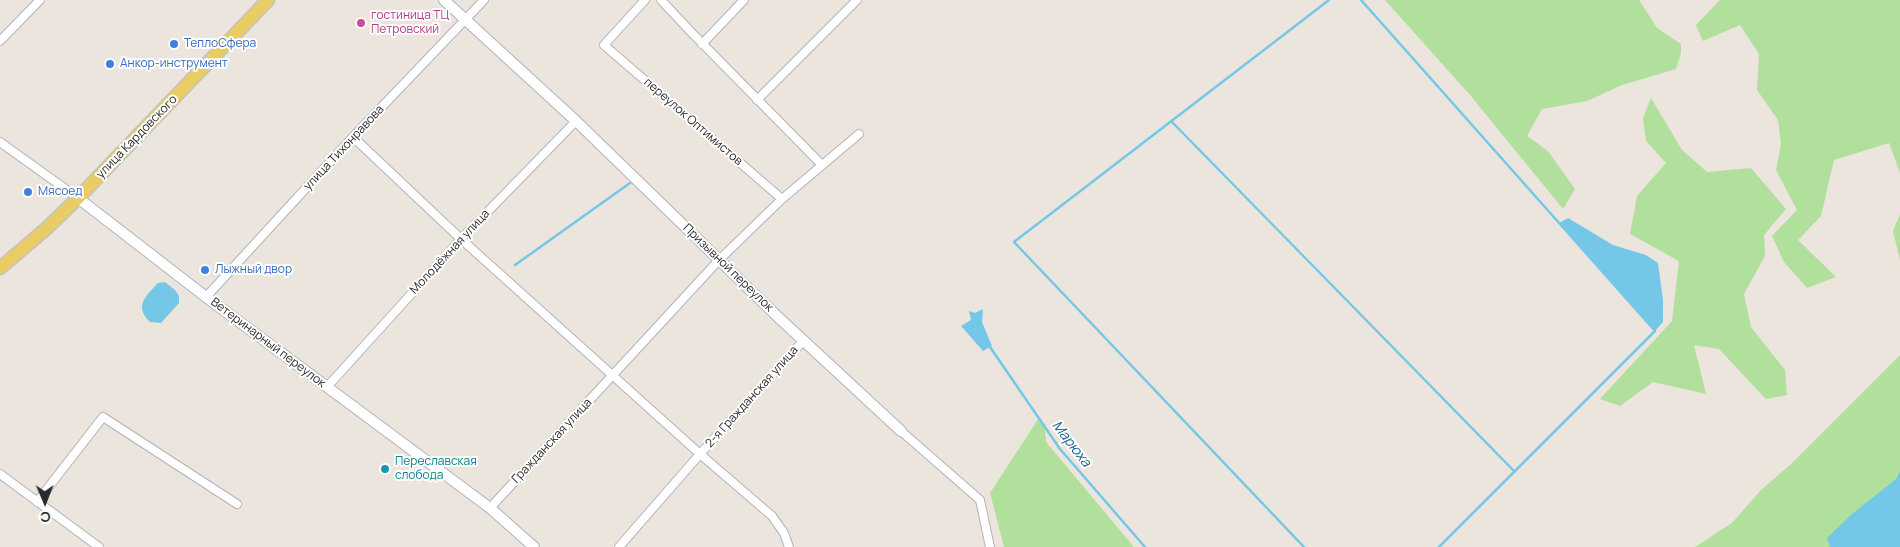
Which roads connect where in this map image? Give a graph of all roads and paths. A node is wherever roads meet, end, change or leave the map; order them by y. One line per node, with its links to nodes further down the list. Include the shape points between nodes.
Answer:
1 (40, 0): 10 (street)
2 (268, 0): 18 (main road, улица Кардовского)
3 (444, 0): 9 (street, Призывной переулок)
4 (484, 0): 9 (street, улица Тихонравова)
5 (645, 0): 19 (street, переулок Оптимистов, via 604,45)
6 (662, 0): 11 (street)
7 (744, 0): 11 (street)
8 (856, 0): 12 (street)
9 (466, 19): 13 (street, Призывной переулок); 15 (street, улица Тихонравова)
10 (0, 41)
11 (702, 44): 12 (street)
12 (756, 100): 17 (street)
13 (576, 121): 20 (street, Молодёжная улица); 21 (street, Призывной переулок)
14 (859, 134): 17 (street, Гражданская улица)
15 (353, 137): 20 (street); 23 (street, улица Тихонравова)
16 (0, 142): 18 (street, Ветеринарный переулок)
17 (822, 165): 19 (street, Гражданская улица)
18 (78, 198): 22 (main road, улица Кардовского); 23 (street, Ветеринарный переулок)
19 (782, 199): 21 (street, Гражданская улица)
20 (461, 238): 25 (street); 26 (street, Молодёжная улица)
21 (719, 260): 24 (street, Призывной переулок); 25 (street, Гражданская улица)
22 (0, 268)
23 (206, 297): 26 (street, Ветеринарный переулок)
24 (804, 340): 27 (street, Призывной переулок); 28 (street, 2-я Гражданская улица)
25 (614, 375): 28 (street); 32 (street, Гражданская улица)
26 (327, 387): 32 (street, Ветеринарный переулок)
27 (901, 431): 37 (street, Призывной переулок, via 980,500)
28 (700, 454): 35 (street, 2-я Гражданская улица); 36 (street, 2-я Гражданская улица, via 772,516)
29 (0, 474): 30 (street)
30 (37, 502): 31 (street, via 103,417); 33 (street)
31 (237, 504)
32 (490, 508): 34 (street, Ветеринарный переулок)
33 (99, 547)
34 (534, 547)
35 (620, 547)
36 (789, 547)
37 (990, 547)

